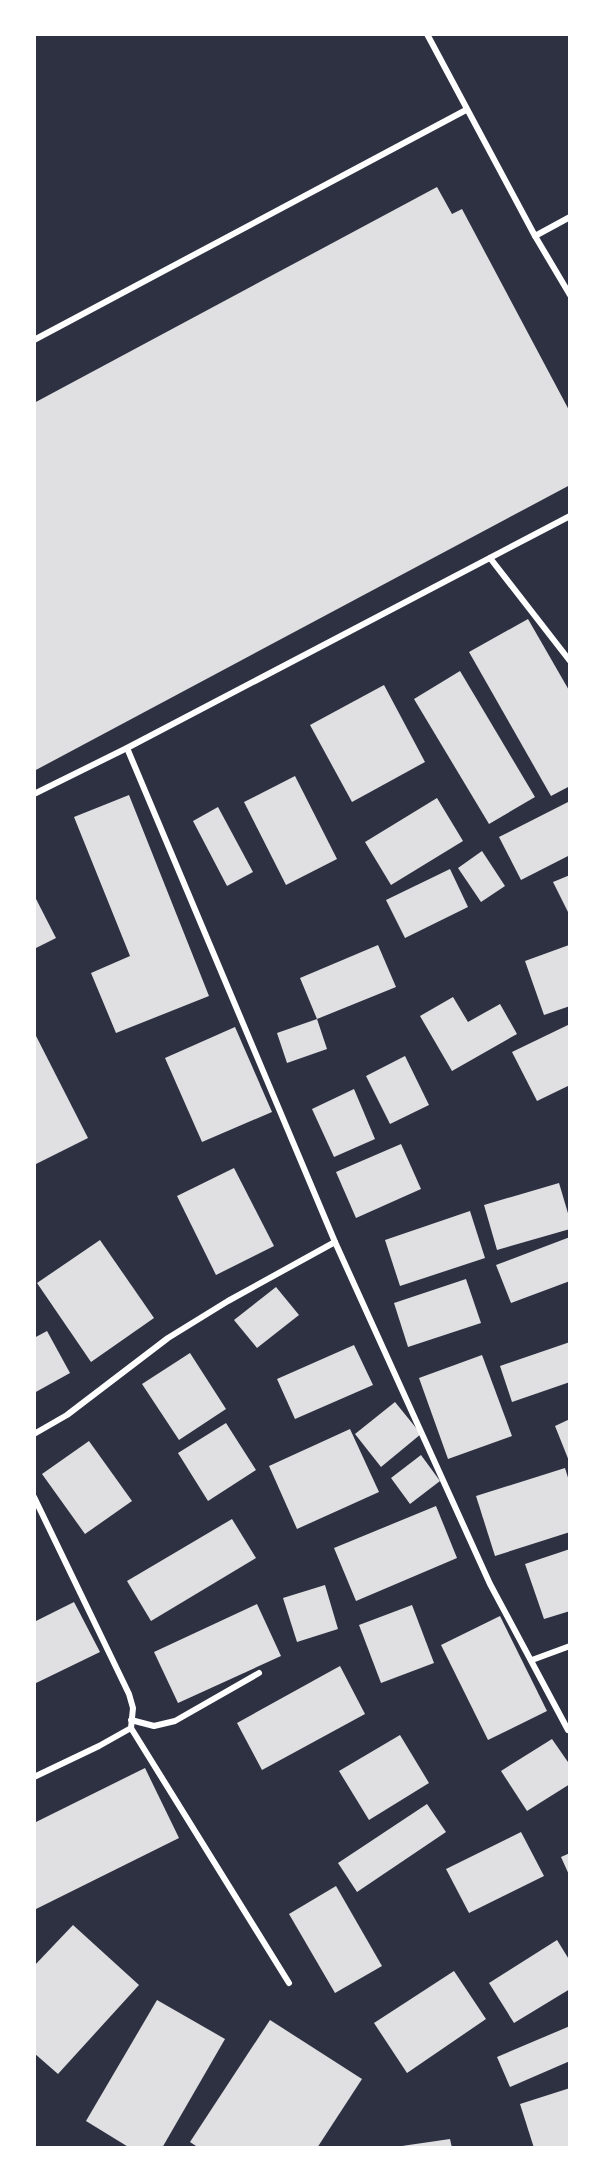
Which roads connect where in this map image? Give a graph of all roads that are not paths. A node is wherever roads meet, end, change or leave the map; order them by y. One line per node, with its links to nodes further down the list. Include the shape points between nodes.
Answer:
1 (426, 34): 2 (street)
2 (466, 110): 4 (street); 6 (street)
3 (570, 217): 4 (street)
4 (535, 236): 5 (street)
5 (570, 295)
6 (34, 340)
7 (570, 516): 8 (street)
8 (490, 558): 9 (street); 10 (street)
9 (570, 661)
10 (127, 748): 11 (street); 12 (street)
11 (34, 794)
12 (335, 1242): 13 (street, via 168,1338 67,1415); 16 (street, via 490,1584)
13 (34, 1434)
14 (34, 1497): 18 (street, via 132,1701)
15 (570, 1646): 16 (street)
16 (532, 1660): 19 (street)
17 (259, 1673): 18 (street, via 176,1721 154,1726)
18 (131, 1724): 20 (street, via 99,1746); 21 (street)
19 (568, 1730)
20 (34, 1777)
21 (289, 1983)

